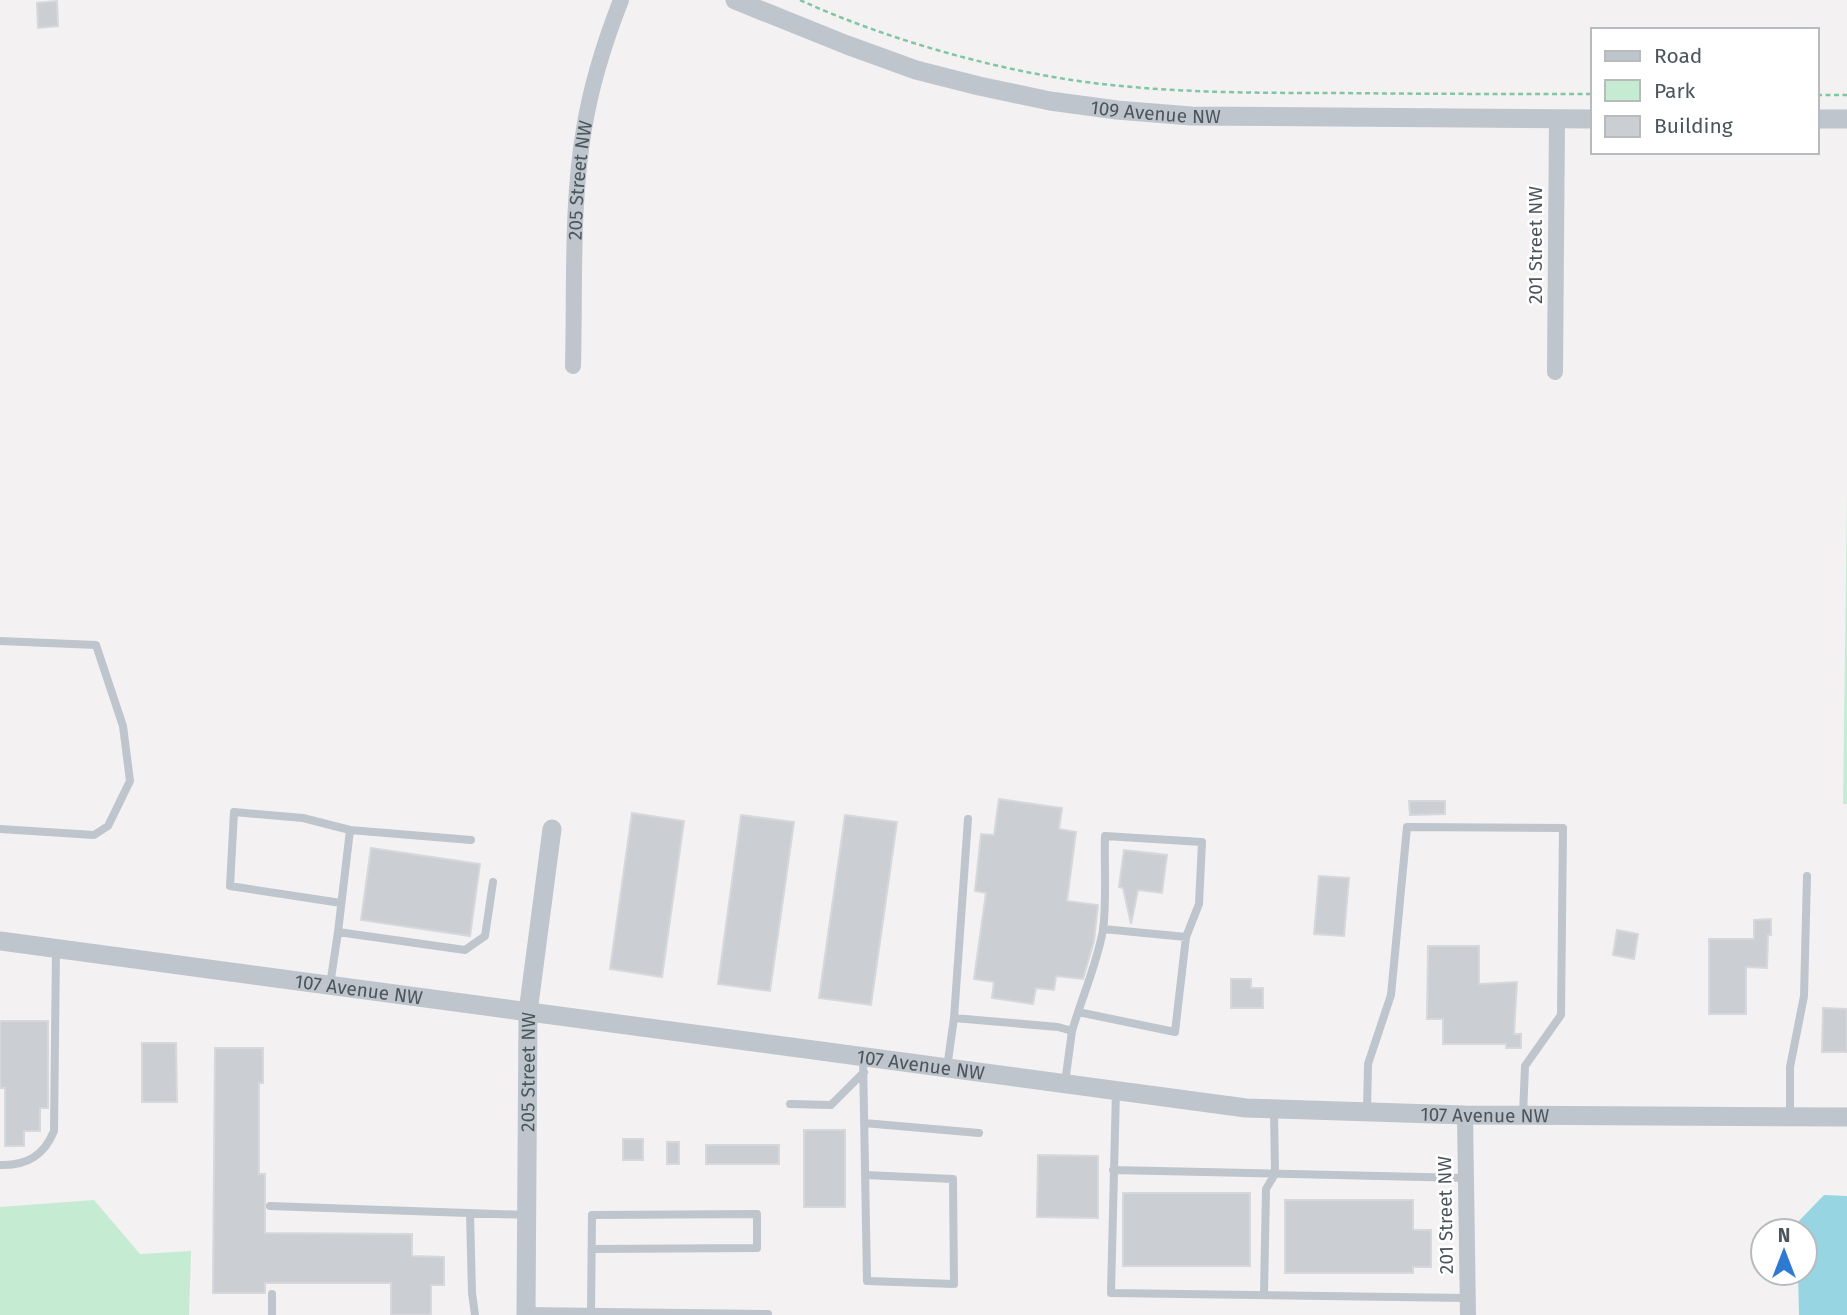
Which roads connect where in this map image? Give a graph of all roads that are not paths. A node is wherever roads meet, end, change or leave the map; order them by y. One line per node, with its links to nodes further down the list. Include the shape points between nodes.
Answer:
1 (621, 0): 7 (street, 205 Street NW, via 584,129 578,181)
2 (736, 0): 3 (street, 109 Avenue NW, via 916,70 1103,108 1191,116)
3 (1557, 119): 4 (street, 109 Avenue NW); 8 (street, 201 Street NW)
4 (1591, 119)
5 (1819, 119): 6 (street)
6 (1847, 119)
7 (573, 366)
8 (1555, 372)
9 (0, 641): 11 (lane, via 96,645 122,726 130,781 108,826 94,835)
10 (968, 819): 26 (lane)
11 (0, 829)
12 (350, 830): 14 (lane); 17 (lane); 17 (lane, via 303,818 234,812 230,886)
13 (552, 830): 24 (street, 205 Street NW)
14 (471, 840)
15 (1807, 876): 37 (lane, via 1804,996 1790,1067)
16 (493, 882): 19 (lane, via 485,936 465,950)
17 (341, 903): 19 (lane)
18 (1103, 929): 20 (lane); 20 (lane, via 1105,836 1202,842 1199,904); 25 (lane)
19 (338, 932): 23 (lane)
20 (1186, 937): 25 (lane, via 1175,1032)
21 (0, 941): 22 (street, 107 Avenue NW)
22 (56, 949): 23 (street, 107 Avenue NW); 41 (lane, via 54,1131 37,1157 18,1165)
23 (330, 985): 24 (street, 107 Avenue NW)
24 (528, 1012): 28 (street, 107 Avenue NW); 48 (street, 205 Street NW)
25 (1078, 1012): 27 (lane)
26 (954, 1018): 27 (lane); 29 (lane)
27 (1072, 1031): 30 (lane)
28 (864, 1064): 29 (street, 107 Avenue NW); 32 (lane, via 831,1105); 39 (lane)
29 (947, 1068): 30 (street, 107 Avenue NW)
30 (1065, 1083): 31 (street, 107 Avenue NW)
31 (1116, 1090): 33 (street, 107 Avenue NW); 42 (lane)
32 (790, 1104)
33 (1274, 1109): 34 (street, 107 Avenue NW); 43 (lane)
34 (1367, 1112): 35 (street, 107 Avenue NW); 36 (lane, via 1368,1064 1391,995 1407,827 1563,828 1561,1015 1525,1066)
35 (1465, 1115): 36 (street, 107 Avenue NW); 45 (street, 201 Street NW)
36 (1523, 1115): 37 (street, 107 Avenue NW)
37 (1790, 1117): 38 (street, 107 Avenue NW)
38 (1847, 1117)
39 (864, 1122): 40 (lane); 44 (lane)
40 (978, 1133)
41 (0, 1165)
42 (1113, 1170): 43 (lane); 51 (lane, via 1111,1293)
43 (1275, 1174): 45 (lane); 51 (lane, via 1266,1189)
44 (865, 1175): 44 (lane, via 867,1281 954,1284 953,1179)
45 (1466, 1178): 52 (street, 201 Street NW)
46 (270, 1206): 47 (lane)
47 (470, 1213): 48 (lane); 57 (lane)
48 (527, 1215): 53 (street, 205 Street NW)
49 (592, 1249): 49 (lane, via 592,1215 757,1214 757,1248); 54 (lane)
50 (272, 1294): 56 (lane)
51 (1264, 1294): 52 (lane)
52 (1467, 1298): 58 (street, 201 Street NW)
53 (526, 1313): 54 (lane)
54 (591, 1313): 55 (lane)
55 (768, 1314)
56 (272, 1315)
57 (475, 1315)
58 (1468, 1315)

